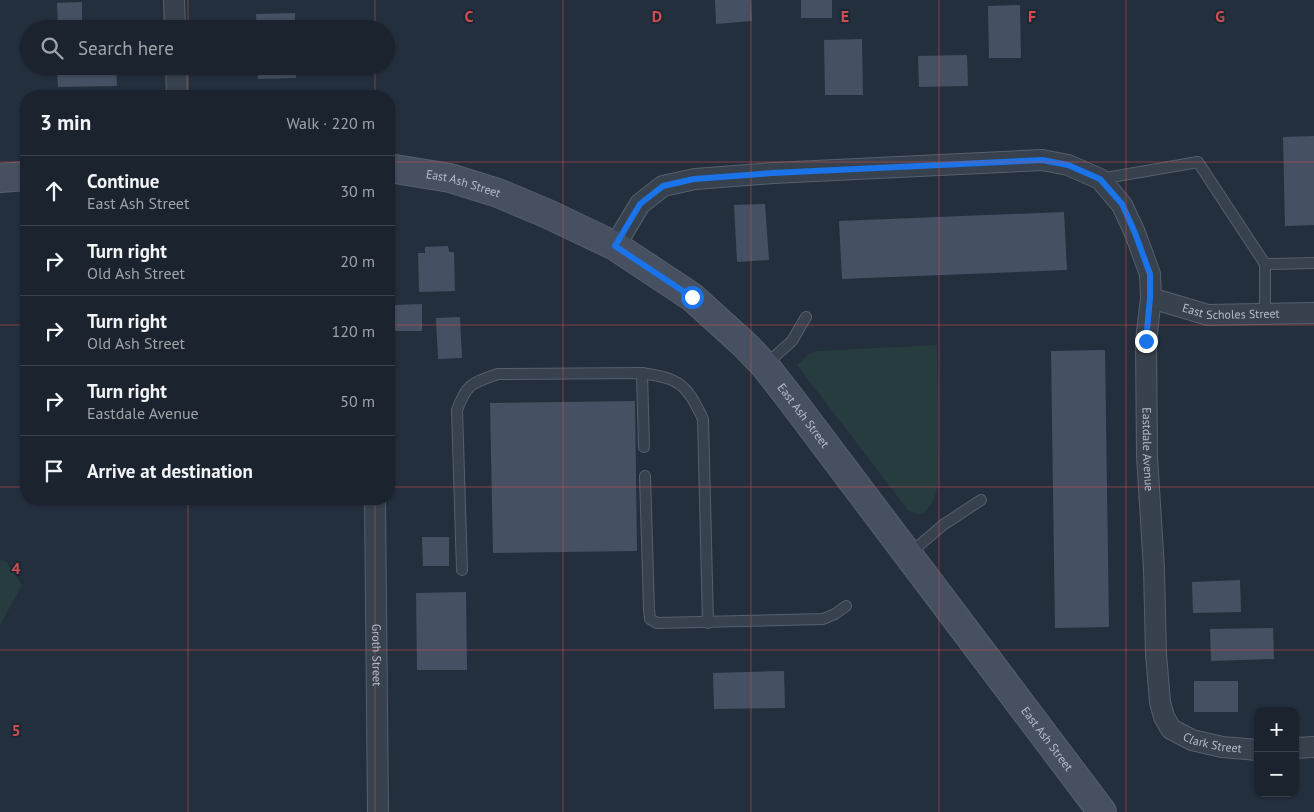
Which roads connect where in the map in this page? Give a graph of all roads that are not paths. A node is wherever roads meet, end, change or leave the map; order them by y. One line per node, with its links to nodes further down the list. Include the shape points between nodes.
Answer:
1 (174, 0): 2 (street)
2 (175, 20)
3 (176, 75): 4 (street)
4 (177, 90)
5 (395, 169): 9 (street, East Ash Street, via 450,178 498,193)
6 (20, 176): 7 (street)
7 (0, 178)
8 (1100, 179): 9 (street, via 1068,165 1042,160 694,179 663,186 640,204); 11 (lane, via 1198,162); 12 (street, Eastdale Avenue, via 1122,204 1135,233 1150,274)
9 (615, 246): 16 (street, East Ash Street, via 692,297)
10 (1314, 263): 11 (lane)
11 (1265, 264): 14 (lane)
12 (1150, 298): 14 (street, East Scholes Street, via 1208,315); 26 (street, Eastdale Avenue, via 1146,341 1147,456 1156,654 1160,702)
13 (1314, 313): 14 (street, East Scholes Street)
14 (1266, 315)
15 (806, 317): 16 (lane, via 792,342)
16 (764, 366): 22 (street, East Ash Street)
17 (642, 373): 18 (lane); 23 (lane, via 498,374 476,382 464,392 457,410); 25 (lane, via 665,376 678,382 691,395 703,419)
18 (644, 448)
19 (645, 476): 25 (lane, via 650,618 665,624)
20 (981, 500): 22 (lane, via 943,525)
21 (375, 505): 30 (street, Groth Street)
22 (909, 554): 31 (street, East Ash Street)
23 (462, 570)
24 (846, 606): 25 (lane, via 823,619)
25 (708, 622)
26 (1171, 729): 29 (street, Clark Street, via 1192,740)
27 (1314, 747): 28 (street)
28 (1299, 748)
29 (1254, 750)
30 (378, 812)
31 (1102, 812)

